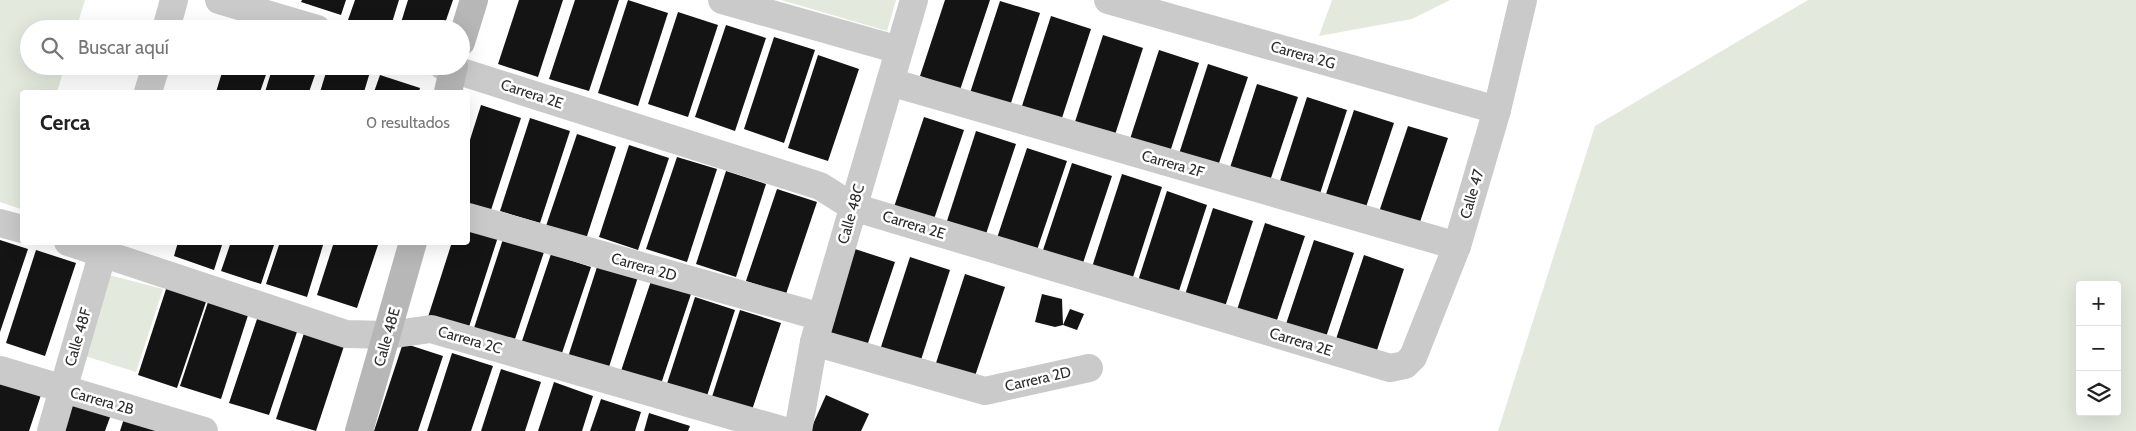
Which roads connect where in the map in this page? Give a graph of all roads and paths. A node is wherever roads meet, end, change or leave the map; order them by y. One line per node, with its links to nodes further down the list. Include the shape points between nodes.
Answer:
1 (174, 0): 8 (street)
2 (219, 0): 9 (street)
3 (474, 0): 10 (main road)
4 (722, 0): 11 (street)
5 (914, 0): 11 (street, Calle 48C)
6 (1108, 0): 16 (street, Carrera 2G)
7 (1523, 0): 16 (street, Calle 47)
8 (168, 20)
9 (287, 20)
10 (468, 20)
11 (899, 50): 14 (street, Calle 48C)
12 (153, 75): 15 (street)
13 (452, 75): 17 (street, Carrera 2E, via 820,186)
14 (890, 82): 17 (street, Calle 48C); 23 (street, Carrera 2F)
15 (149, 90)
16 (1497, 110): 23 (street, Calle 47)
17 (853, 207): 25 (street, Calle 48C); 28 (street, Carrera 2E)
18 (470, 219): 25 (street, Carrera 2D)
19 (0, 223): 20 (street)
20 (20, 228)
21 (86, 245): 24 (street, Carrera 2C)
22 (413, 245): 26 (main road, Calle 48E)
23 (1457, 246): 28 (street, Calle 47, via 1413,357 1404,365)
24 (104, 248): 26 (street, Carrera 2C, via 346,334); 30 (street, Calle 48F)
25 (817, 329): 27 (street, Carrera 2D, via 985,392); 35 (street, Calle 48C)
26 (388, 334): 33 (main road, Calle 48E); 34 (street, Carrera 2C, via 430,329)
27 (1089, 368)
28 (1390, 368)
29 (0, 370): 30 (street, Carrera 2B)
30 (62, 390): 31 (street, Calle 48F); 32 (street, Carrera 2B)
31 (51, 431)
32 (204, 431)
33 (359, 431)
34 (785, 431)
35 (798, 431)

